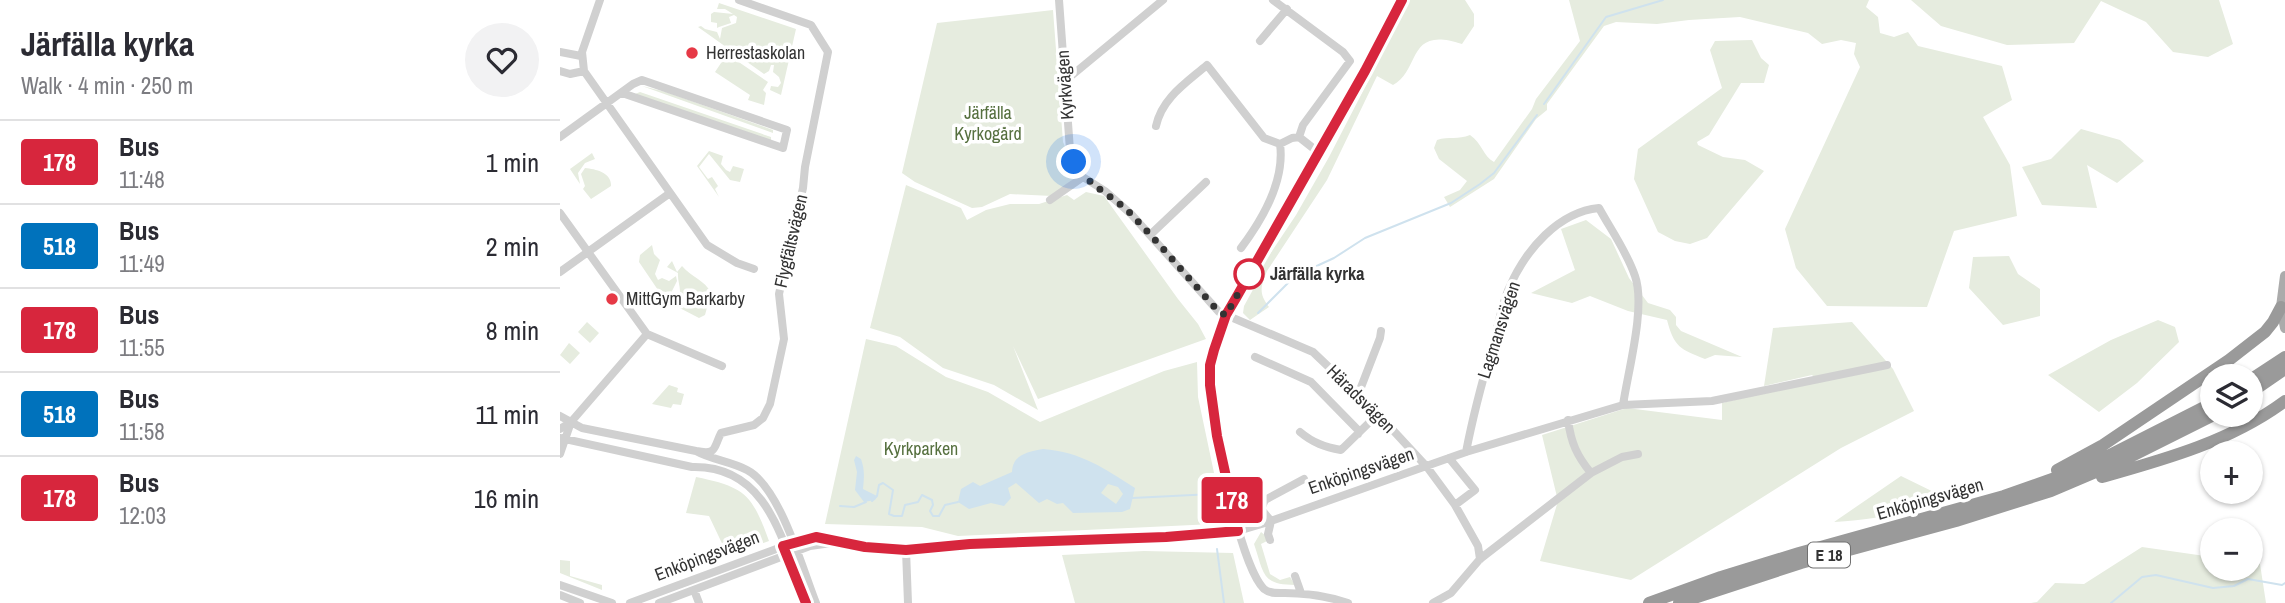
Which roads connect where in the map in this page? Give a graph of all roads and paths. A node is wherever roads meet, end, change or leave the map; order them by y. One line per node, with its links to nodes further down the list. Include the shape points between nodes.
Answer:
1 (600, 0): 10 (street)
2 (738, 0): 57 (street, Flygfältsvägen, via 811,25 828,52 779,294 784,339 770,404 754,425 723,431 710,453)
3 (1059, 0): 13 (street, Kyrkvägen)
4 (1163, 0): 13 (street)
5 (1273, 0): 7 (street)
6 (1402, 0): 20 (street)
7 (1287, 9): 8 (street); 18 (street, via 1350,61)
8 (1260, 41)
9 (560, 52): 10 (street)
10 (581, 56): 12 (street)
11 (560, 71): 12 (street)
12 (584, 71): 15 (street)
13 (1065, 80): 21 (street, Kyrkvägen, via 1070,150)
14 (622, 93): 14 (street, via 783,148 787,130 642,80); 15 (street)
15 (606, 104): 17 (street); 23 (street)
16 (1156, 126): 19 (street, via 1168,99 1207,65 1264,138)
17 (560, 137)
18 (1298, 137): 19 (street); 20 (street)
19 (1280, 144): 27 (street, via 1283,159 1275,188)
20 (1318, 152): 33 (street)
21 (1083, 177): 24 (street); 26 (street, via 1118,201)
22 (1206, 182): 26 (street)
23 (670, 193): 28 (street); 29 (street, via 707,245)
24 (1050, 200)
25 (560, 214): 28 (street)
26 (1150, 235): 33 (street)
27 (1241, 248)
28 (588, 252): 30 (street); 36 (street)
29 (754, 269)
30 (560, 272)
31 (2285, 276): 32 (main road)
32 (2281, 307): 34 (main road); 67 (highway, via 2256,339 2162,406 2071,463)
33 (1226, 315): 44 (street, Häradsvägen, via 1313,352); 70 (street, via 1210,365 1210,385)
34 (2285, 328)
35 (1381, 331): 44 (street)
36 (647, 334): 40 (street); 51 (street)
37 (1255, 357): 55 (street, via 1311,382)
38 (2285, 357): 42 (highway)
39 (1887, 365): 46 (street, Enköpingsvägen, via 1712,401)
40 (722, 366)
41 (2285, 369): 43 (highway)
42 (2263, 371)
43 (2263, 384)
44 (1358, 395): 48 (street, Häradsvägen)
45 (2285, 401): 66 (highway, via 2249,425 2186,452)
46 (1623, 405): 50 (street, Enköpingsvägen); 58 (street, Lagmansvägen, via 1639,303 1636,278 1599,208 1587,209 1550,229 1510,286)
47 (2200, 409): 67 (highway, Enköpingsvägen / E 18, via 2086,467)
48 (1378, 414): 55 (street); 63 (street, Häradsvägen)
49 (560, 416): 51 (street)
50 (1568, 421): 58 (street, Enköpingsvägen); 64 (street, via 1577,457)
51 (570, 422): 53 (street); 56 (street); 57 (street)
52 (2200, 422): 66 (highway, Enköpingsvägen / E 18)
53 (560, 429)
54 (1300, 432): 55 (street, via 1326,448 1341,450)
55 (1358, 434)
56 (562, 439): 59 (street); 62 (street, via 692,467)
57 (696, 451): 62 (street)
58 (1466, 452): 61 (street, Enköpingsvägen)
59 (560, 454)
60 (1638, 454): 64 (street, via 1622,457)
61 (1449, 458): 63 (street, Enköpingsvägen); 68 (street, via 1475,490)
62 (710, 463): 72 (street, via 757,493)
63 (1427, 467): 68 (street, Häradsvägen); 69 (street, Enköpingsvägen)
64 (1591, 474): 74 (street)
65 (1304, 480): 69 (street, via 1265,500 1261,509)
66 (2051, 491): 91 (highway, Enköpingsvägen / E 18)
67 (2004, 496): 90 (highway, Enköpingsvägen / E 18, via 1799,553)
68 (1455, 505): 74 (street, Häradsvägen)
69 (1271, 521): 70 (street, Enköpingsvägen); 71 (street)
70 (1238, 531): 73 (street, Enköpingsvägen); 78 (street, via 1265,589)
71 (1270, 540)
72 (789, 548): 73 (street, Enköpingsvägen, via 838,542); 77 (street, Enköpingsvägen); 82 (street, Enköpingsvägen); 85 (street); 86 (street)
73 (906, 550): 87 (street)
74 (1480, 559): 89 (street, via 1451,593)
75 (1295, 576): 78 (street)
76 (560, 585): 81 (street)
77 (694, 590): 83 (street, Enköpingsvägen); 84 (street)
78 (1301, 593): 88 (street)
79 (560, 595): 80 (street)
80 (580, 603)
81 (612, 603)
82 (630, 603)
83 (659, 603)
84 (699, 603)
85 (806, 603)
86 (816, 603)
87 (908, 603)
88 (1348, 603)
89 (1433, 603)
90 (1648, 603)
91 (1679, 603)

